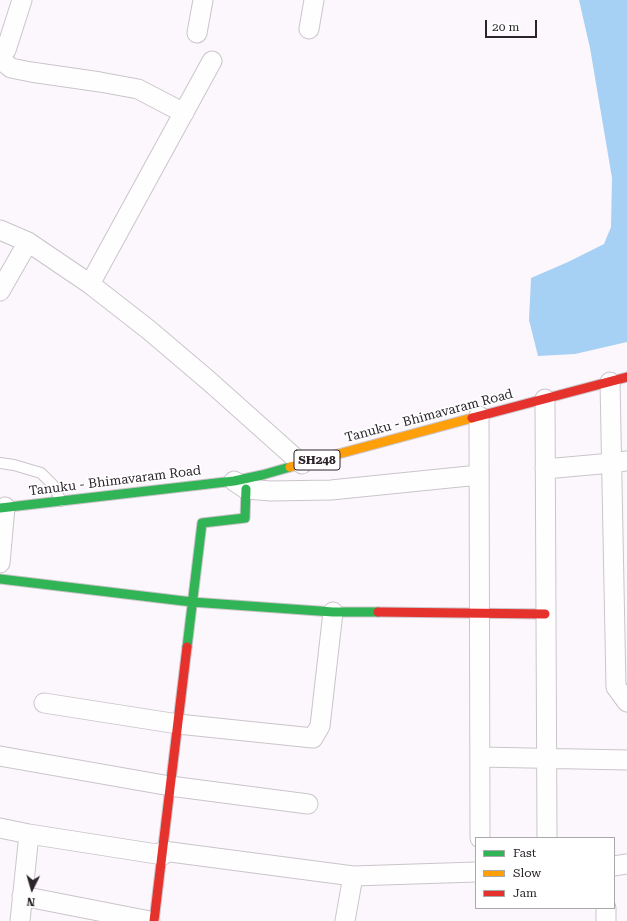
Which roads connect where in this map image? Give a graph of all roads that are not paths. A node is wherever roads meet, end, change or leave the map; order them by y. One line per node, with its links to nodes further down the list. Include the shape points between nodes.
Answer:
1 (22, 0): 6 (street, via 6,50)
2 (203, 0): 5 (street)
3 (314, 0): 4 (street)
4 (309, 29)
5 (197, 33)
6 (0, 55)
7 (0, 59): 9 (street, via 11,68 138,89)
8 (212, 61): 9 (street)
9 (184, 112): 12 (street)
10 (0, 230): 11 (street)
11 (28, 242): 12 (street); 13 (street)
12 (90, 284): 19 (street, via 149,330)
13 (0, 291)
14 (619, 379): 15 (street, Tanuku - Bhimavaram Road / SH248); 18 (street)
15 (544, 399): 16 (street, Tanuku - Bhimavaram Road / SH248); 20 (street)
16 (479, 416): 19 (street, Tanuku - Bhimavaram Road / SH248); 21 (street)
17 (0, 462): 23 (lane, via 41,473 53,485)
18 (619, 462): 20 (street); 31 (street)
19 (302, 464): 22 (street, Tanuku - Bhimavaram Road / SH248, via 262,475)
20 (545, 469): 30 (street)
21 (479, 475): 22 (street, via 331,490 271,491); 29 (street)
22 (240, 485): 23 (street, Tanuku - Bhimavaram Road / SH248); 27 (street, via 245,518 202,524)
23 (61, 501): 24 (street, Tanuku - Bhimavaram Road / SH248)
24 (3, 508): 25 (street)
25 (0, 563)
26 (0, 579): 27 (street)
27 (192, 602): 28 (street); 35 (street)
28 (333, 612): 29 (street); 35 (street, via 320,726 313,738)
29 (479, 613): 30 (street); 37 (street)
30 (545, 614): 38 (street)
31 (621, 616): 32 (street)
32 (622, 659): 33 (street, via 616,687)
33 (627, 702)
34 (44, 703): 35 (street)
35 (178, 724): 40 (street)
36 (0, 756): 40 (street)
37 (480, 757): 38 (street); 44 (street)
38 (546, 758): 39 (street); 45 (street)
39 (627, 760)
40 (170, 786): 41 (street); 46 (street)
41 (308, 804)
42 (0, 828): 43 (street)
43 (29, 834): 46 (street); 51 (street)
44 (480, 837)
45 (547, 837)
46 (163, 853): 50 (street); 55 (street)
47 (627, 864): 48 (street)
48 (615, 866)
49 (475, 872): 50 (street)
50 (353, 876): 56 (street)
51 (22, 896): 53 (street); 54 (street)
52 (606, 909): 57 (street)
53 (20, 921)
54 (150, 921)
55 (154, 921)
56 (345, 921)
57 (606, 921)

